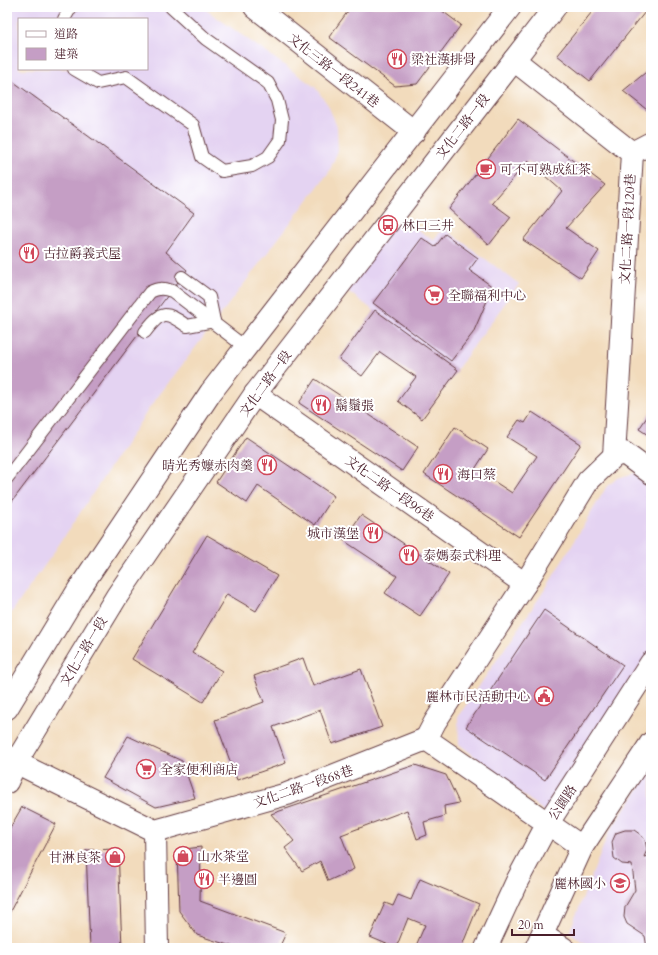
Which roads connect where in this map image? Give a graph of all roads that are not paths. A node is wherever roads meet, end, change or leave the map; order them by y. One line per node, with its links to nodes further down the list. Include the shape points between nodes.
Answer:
1 (72, 7): 6 (lane)
2 (173, 7): 8 (lane, via 206,39 268,83 278,100 282,120 280,140 268,157 252,166 222,171 202,158 193,125 126,77 98,83)
3 (255, 7): 9 (street, 文化三路一段241巷)
4 (510, 7): 9 (street)
5 (555, 7): 7 (street, 文化二路一段)
6 (65, 18)
7 (514, 60): 11 (street); 16 (street, 文化二路一段)
8 (76, 70)
9 (414, 132): 15 (street)
10 (651, 143): 11 (street)
11 (632, 153): 17 (street, 文化二路一段120巷)
12 (182, 277): 13 (lane, via 209,297)
13 (214, 321): 14 (lane, via 187,326 162,314 156,317); 15 (lane); 19 (lane, via 172,291 164,288 150,292)
14 (145, 332)
15 (245, 347): 22 (street, via 206,398 79,589)
16 (255, 394): 20 (street, 文化二路一段96巷); 25 (street, 文化二路一段, via 116,596)
17 (614, 456): 18 (street, via 624,453); 20 (street, via 588,481)
18 (651, 473)
19 (7, 478)
20 (525, 584): 23 (street, via 435,722)
21 (651, 663): 27 (street, 公園路)
22 (7, 708)
23 (426, 740): 27 (street); 28 (street, 文化二路一段68巷, via 287,794)
24 (651, 743): 29 (street)
25 (12, 760): 26 (street, 文化二路一段); 28 (street)
26 (7, 782)
27 (548, 823): 29 (street); 32 (street, 公園路)
28 (155, 831): 31 (street)
29 (582, 847): 30 (street)
30 (539, 941): 33 (street)
31 (157, 948)
32 (486, 948)
33 (563, 948)

